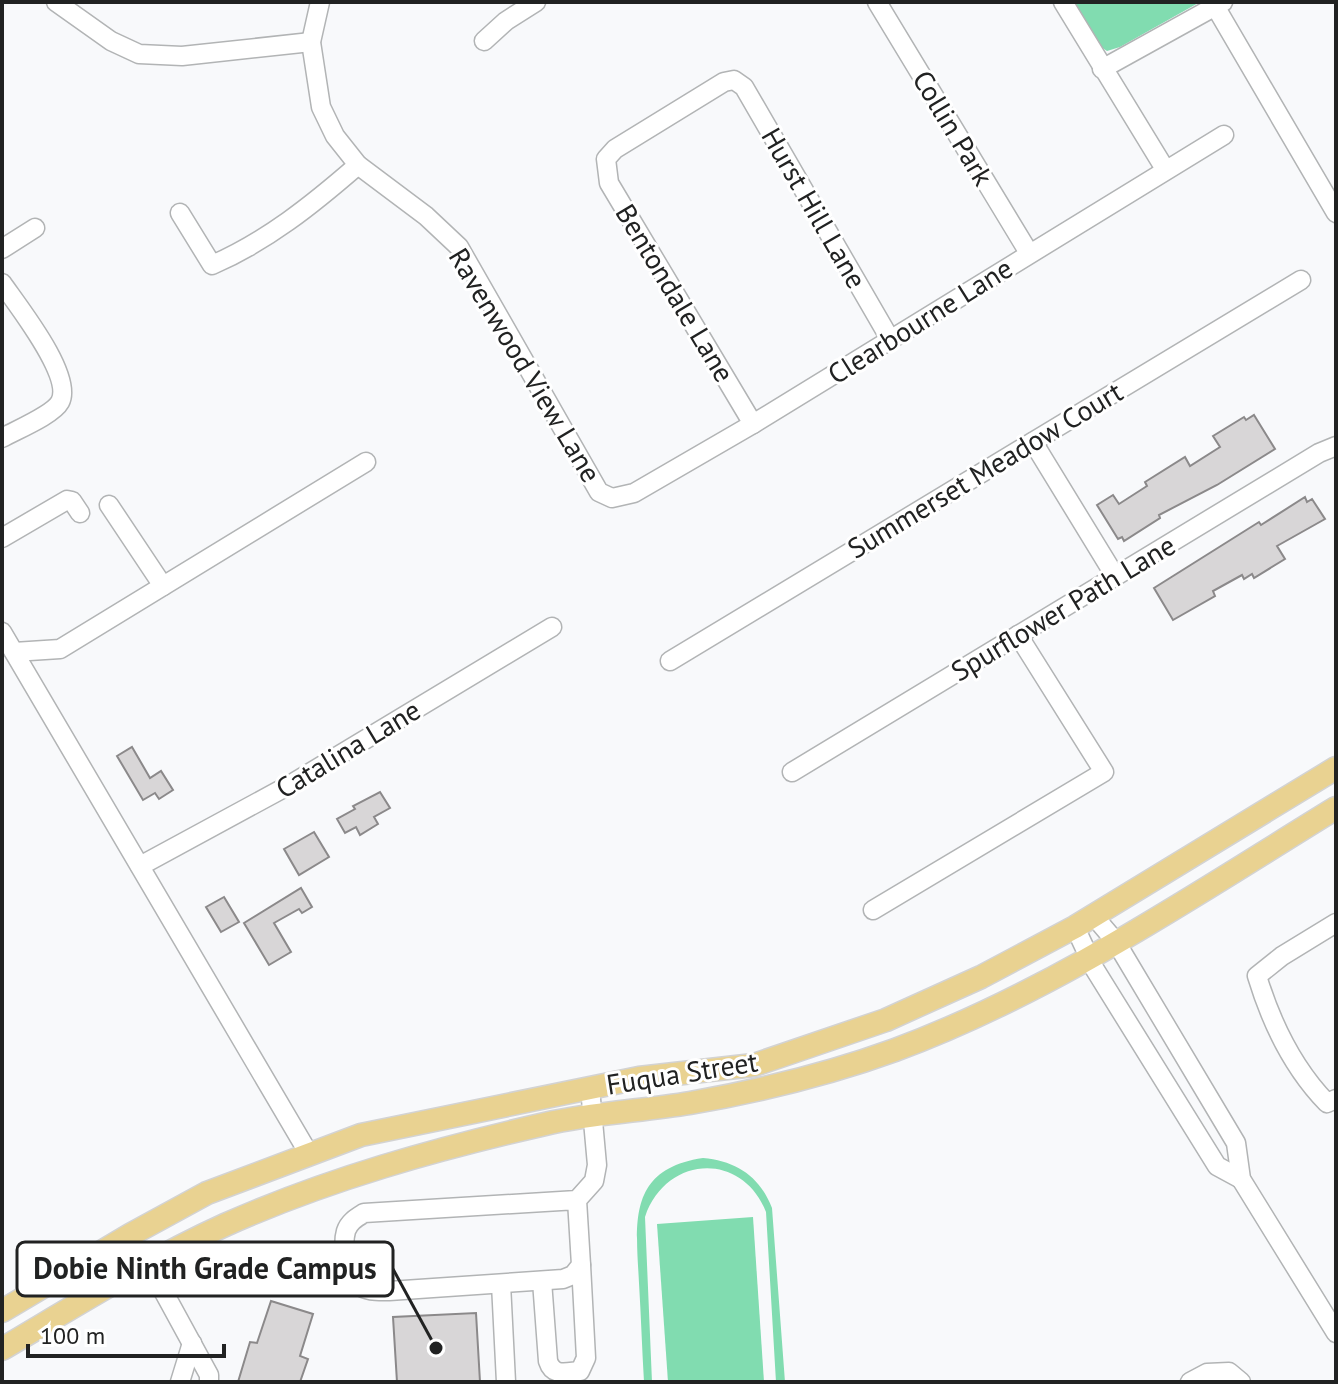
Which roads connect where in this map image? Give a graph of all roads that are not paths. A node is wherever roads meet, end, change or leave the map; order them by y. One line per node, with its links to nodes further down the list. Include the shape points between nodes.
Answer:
1 (56, 2): 8 (street, via 139,54 182,56)
2 (320, 2): 8 (street)
3 (536, 2): 7 (street)
4 (877, 2): 18 (street, Collin Park)
5 (1063, 2): 9 (street)
6 (1219, 4): 9 (street); 15 (street)
7 (484, 41)
8 (311, 42): 12 (street, Ravenwood View Lane, via 321,107)
9 (1102, 69): 13 (street)
10 (1224, 135): 13 (street, Clearbourne Lane)
11 (606, 159): 21 (street, Hurst Hill Lane, via 734,80 744,87); 22 (street, Bentondale Lane, via 609,183)
12 (358, 165): 14 (street, via 285,225 212,265); 27 (street, Ravenwood View Lane, via 459,247 599,492)
13 (1165, 169): 18 (street, Clearbourne Lane)
14 (180, 213)
15 (1336, 213)
16 (35, 228): 17 (street)
17 (2, 249)
18 (1029, 253): 21 (street, Clearbourne Lane)
19 (1301, 280): 24 (street, Summerset Meadow Court)
20 (2, 283): 23 (street, via 45,344 63,387 60,402 51,411)
21 (890, 339): 22 (street, Clearbourne Lane)
22 (753, 424): 27 (street, Clearbourne Lane, via 634,493)
23 (2, 438)
24 (1033, 442): 31 (street); 37 (street, Summerset Meadow Court)
25 (1336, 446): 31 (street, Spurflower Path Lane)
26 (366, 462): 32 (street)
27 (612, 498)
28 (109, 505): 32 (street)
29 (80, 513): 30 (street, via 67,500)
30 (2, 538)
31 (1115, 576): 35 (street, Spurflower Path Lane)
32 (163, 586): 36 (street, via 60,649)
33 (552, 627): 41 (street, Catalina Lane, via 293,783)
34 (2, 632): 36 (street)
35 (1018, 635): 39 (street, Spurflower Path Lane); 42 (street, via 1104,772)
36 (14, 652): 41 (street)
37 (670, 661)
38 (1336, 768): 43 (main road, Fuqua Street)
39 (792, 772)
40 (1336, 808): 45 (main road, Fuqua Street)
41 (140, 866): 50 (street)
42 (873, 910)
43 (1084, 921): 45 (street); 46 (street); 47 (main road, Fuqua Street, via 981,977 886,1020 754,1065)
44 (1336, 923): 48 (street, via 1257,976 1269,1014 1304,1077)
45 (1116, 942): 46 (main road, Fuqua Street); 51 (street, via 1236,1143)
46 (1088, 958): 49 (main road, Fuqua Street, via 985,1012 894,1050 784,1083); 51 (street, via 1217,1166)
47 (590, 1088): 49 (street); 50 (main road, Fuqua Street, via 361,1135)
48 (1332, 1101)
49 (594, 1116): 52 (main road, Fuqua Street, via 418,1156); 53 (street, via 594,1181)
50 (309, 1154): 52 (main road); 54 (main road, Fuqua Street, via 207,1193)
51 (1241, 1179): 60 (street)
52 (324, 1185): 55 (main road, Fuqua Street, via 223,1226)
53 (577, 1200): 56 (street); 58 (street, via 364,1213 346,1232 347,1268 356,1284 368,1291)
54 (130, 1235): 55 (main road); 59 (main road, Fuqua Street)
55 (149, 1265): 61 (street); 62 (main road, Fuqua Street)
56 (581, 1265): 57 (street, via 573,1275); 57 (street, via 586,1358 580,1371 550,1369)
57 (542, 1281): 58 (street)
58 (501, 1284): 66 (street)
59 (2, 1311)
60 (1336, 1333)
61 (192, 1343): 64 (street); 65 (street)
62 (2, 1349)
63 (1235, 1377): 67 (street, via 1207,1373)
64 (180, 1382)
65 (209, 1382)
66 (506, 1382)
67 (1190, 1382)

